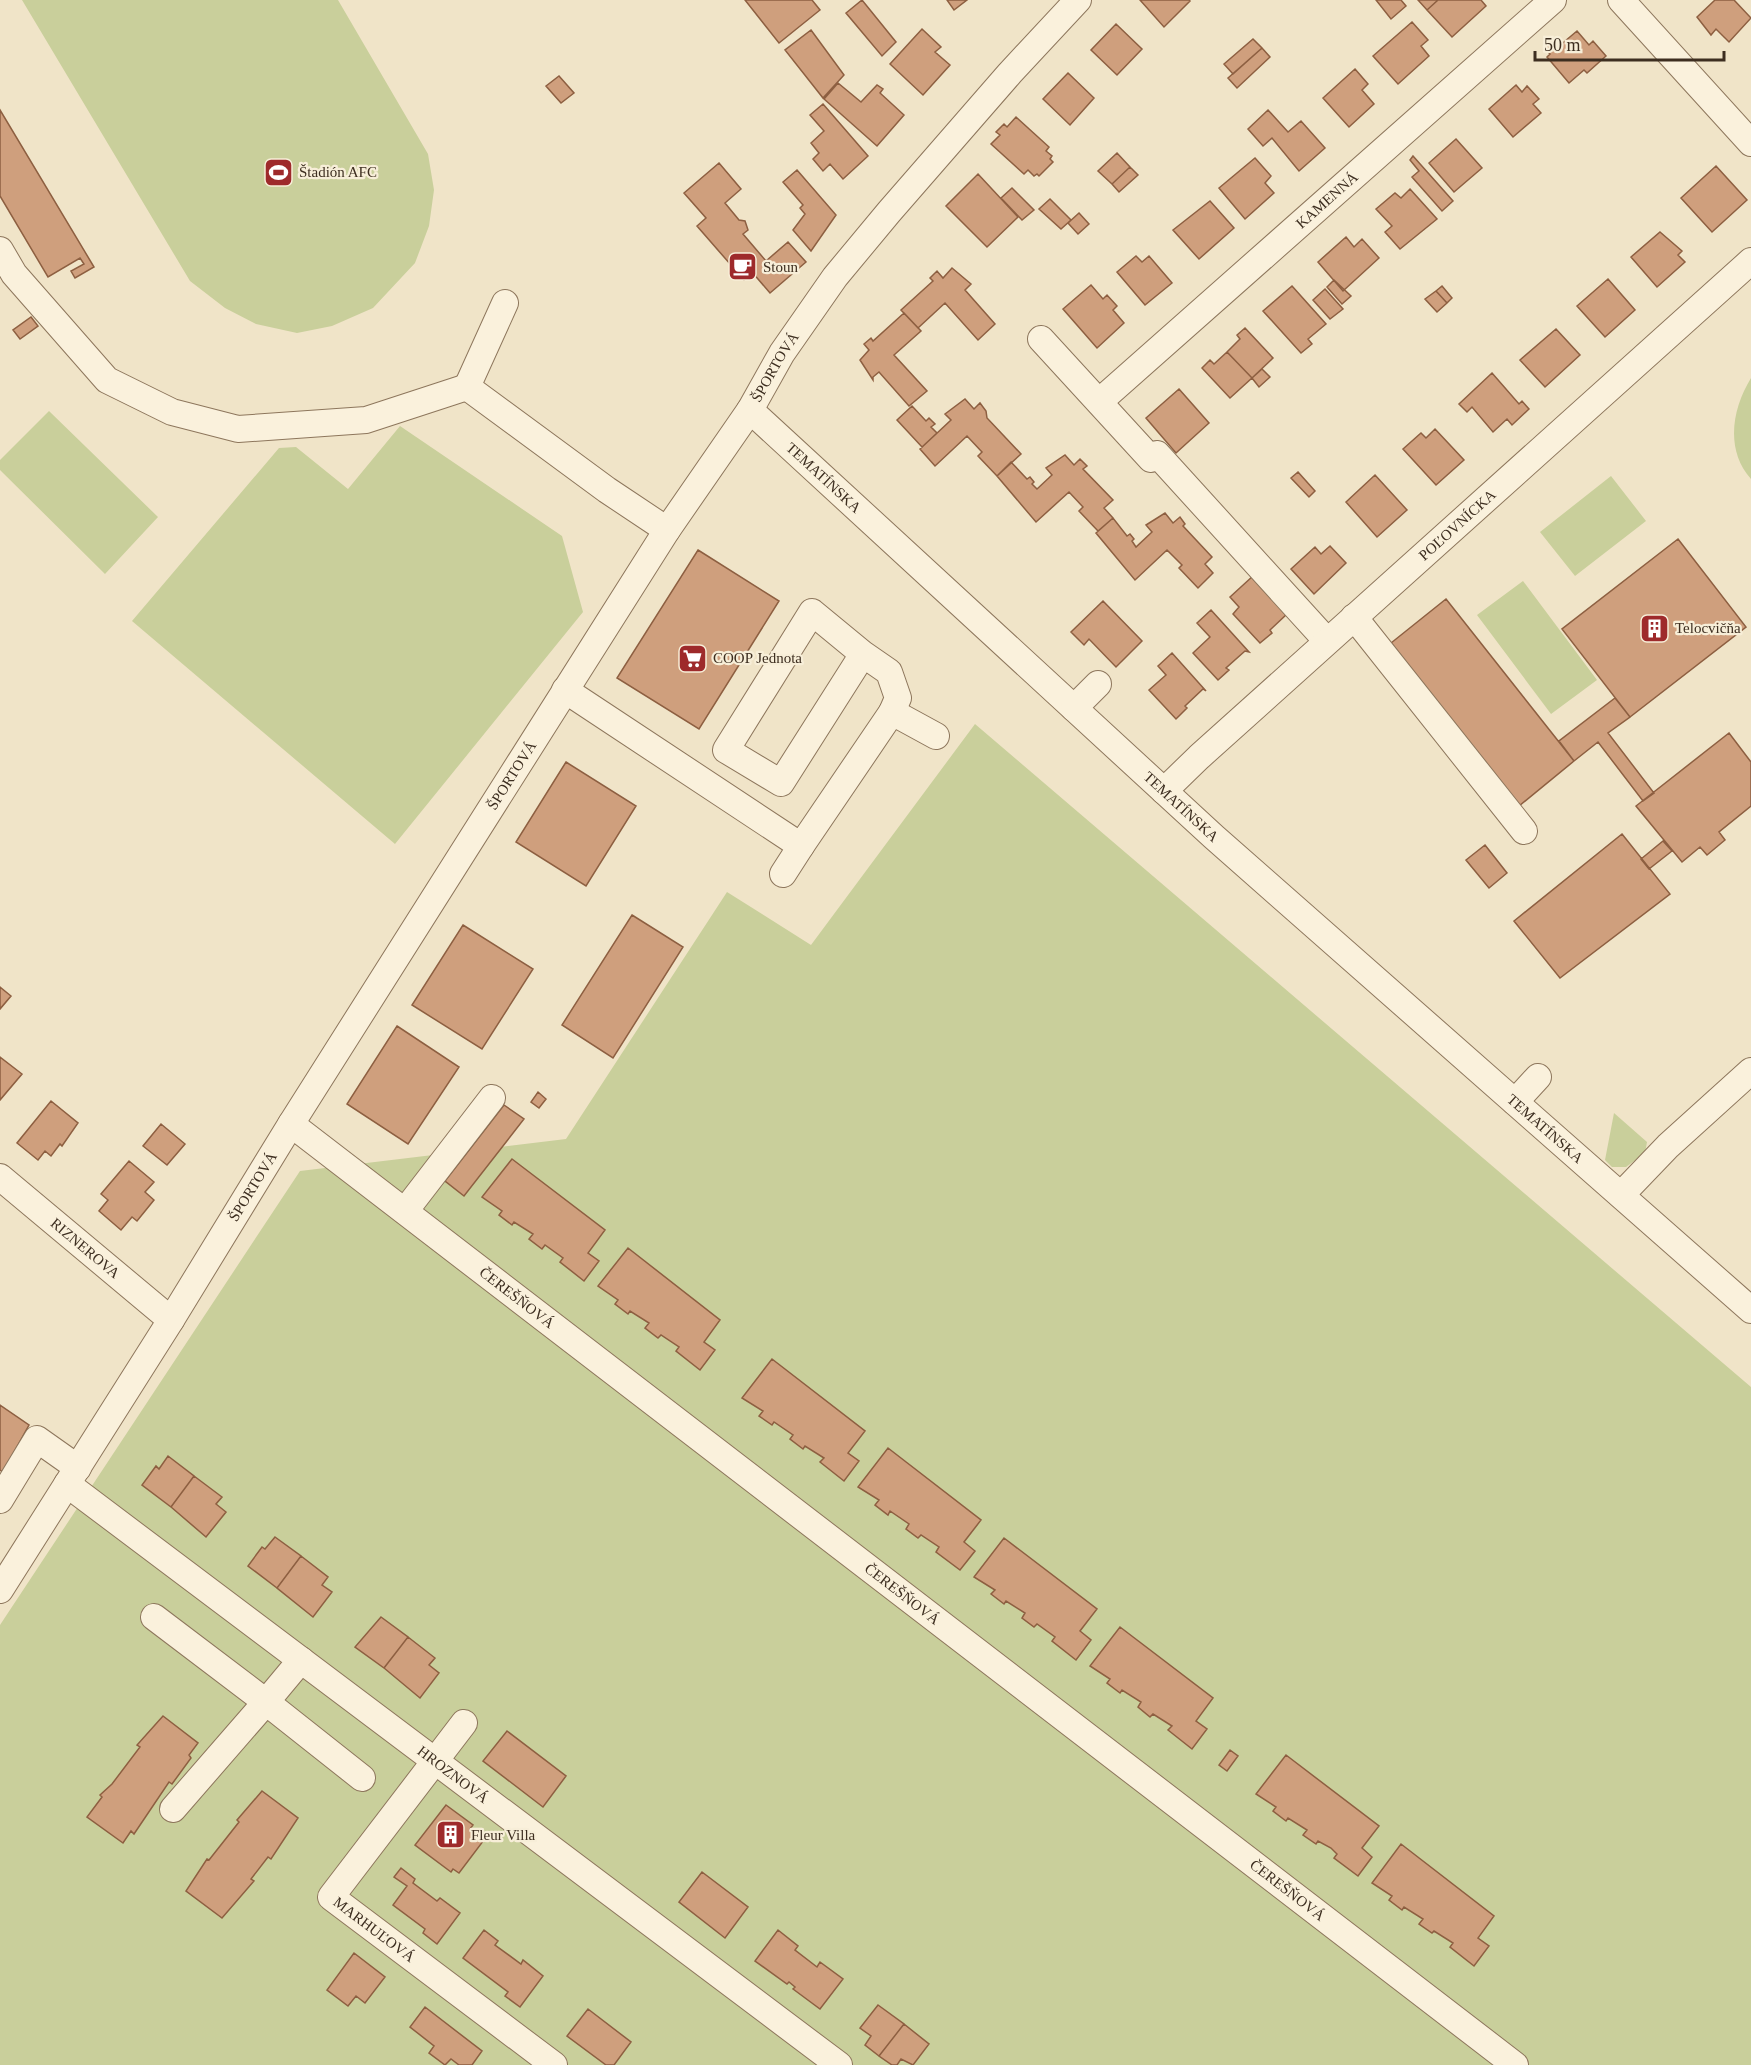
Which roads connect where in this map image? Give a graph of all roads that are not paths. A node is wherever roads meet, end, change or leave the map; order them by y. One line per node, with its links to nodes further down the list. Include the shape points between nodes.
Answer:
1 (1078, 0): 11 (street, ŠPORTOVÁ, via 942,150 835,277 782,353)
2 (1553, 0): 10 (street, KAMENNÁ)
3 (1621, 0): 4 (street)
4 (1751, 143)
5 (0, 250): 9 (street, via 14,274 107,380 172,412 238,429 366,420)
6 (1751, 261): 13 (street, POĽOVNÍCKA)
7 (505, 303): 9 (street)
8 (1041, 339): 10 (street)
9 (467, 387): 12 (street)
10 (1100, 401): 14 (street, via 1150,459 1157,454)
11 (750, 410): 12 (street, ŠPORTOVÁ); 18 (street, TEMATÍNSKA)
12 (667, 530): 17 (street, ŠPORTOVÁ)
13 (1354, 617): 14 (street, POĽOVNÍCKA); 22 (street)
14 (1328, 640): 21 (street, POĽOVNÍCKA)
15 (863, 654): 15 (street, via 781,783 726,750 812,612); 19 (street, via 889,672 898,698)
16 (1098, 684): 18 (street)
17 (566, 690): 23 (street); 29 (street, ŠPORTOVÁ)
18 (1074, 708): 21 (street, TEMATÍNSKA)
19 (892, 712): 20 (street); 23 (street)
20 (936, 736)
21 (1164, 791): 28 (street, TEMATÍNSKA)
22 (1524, 831)
23 (801, 846): 24 (street)
24 (783, 874)
25 (1751, 1071): 31 (street, via 1668,1146)
26 (1538, 1077): 28 (street)
27 (492, 1098): 32 (street)
28 (1515, 1102): 31 (street, TEMATÍNSKA)
29 (291, 1124): 32 (street, ČEREŠŇOVÁ); 34 (street, ŠPORTOVÁ)
30 (0, 1177): 34 (street, RIZNEROVA)
31 (1621, 1195): 33 (street, TEMATÍNSKA)
32 (405, 1211): 47 (street, ČEREŠŇOVÁ)
33 (1751, 1310)
34 (171, 1320): 35 (street, ŠPORTOVÁ)
35 (73, 1476): 36 (street, HROZNOVÁ, via 37,1439); 37 (street, ŠPORTOVÁ); 39 (street, HROZNOVÁ)
36 (0, 1500)
37 (0, 1590)
38 (154, 1617): 40 (street)
39 (301, 1660): 40 (street); 42 (street, HROZNOVÁ)
40 (266, 1701): 43 (street); 44 (street)
41 (464, 1723): 42 (street)
42 (435, 1761): 45 (street, MARHUĽOVÁ, via 331,1897); 46 (street, HROZNOVÁ)
43 (362, 1778)
44 (173, 1809)
45 (554, 2065)
46 (839, 2065)
47 (1515, 2065)

